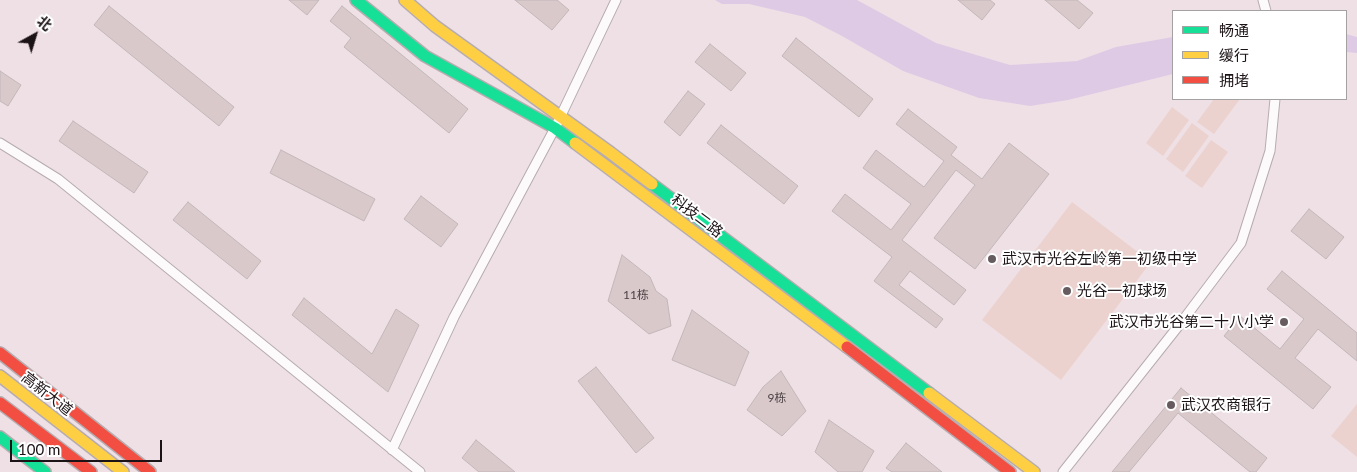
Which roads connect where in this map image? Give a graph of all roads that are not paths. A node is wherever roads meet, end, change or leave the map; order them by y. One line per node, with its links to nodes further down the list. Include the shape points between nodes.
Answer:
1 (356, 0): 6 (main road, 科技二路, via 425,56)
2 (404, 0): 5 (main road, 科技二路)
3 (616, 0): 5 (street)
4 (1275, 100): 20 (street, via 1270,151 1241,243)
5 (560, 116): 6 (street); 19 (main road, 科技二路)
6 (555, 128): 12 (street, via 454,317); 18 (main road, 科技二路)
7 (0, 143): 12 (street, via 58,179)
8 (0, 353): 16 (main road)
9 (0, 376): 15 (main road, 高新大道)
10 (0, 403): 14 (main road)
11 (0, 437): 13 (main road)
12 (392, 450): 17 (street)
13 (45, 472)
14 (91, 472)
15 (123, 472)
16 (150, 472)
17 (420, 472)
18 (1010, 472)
19 (1034, 472)
20 (1063, 472)

